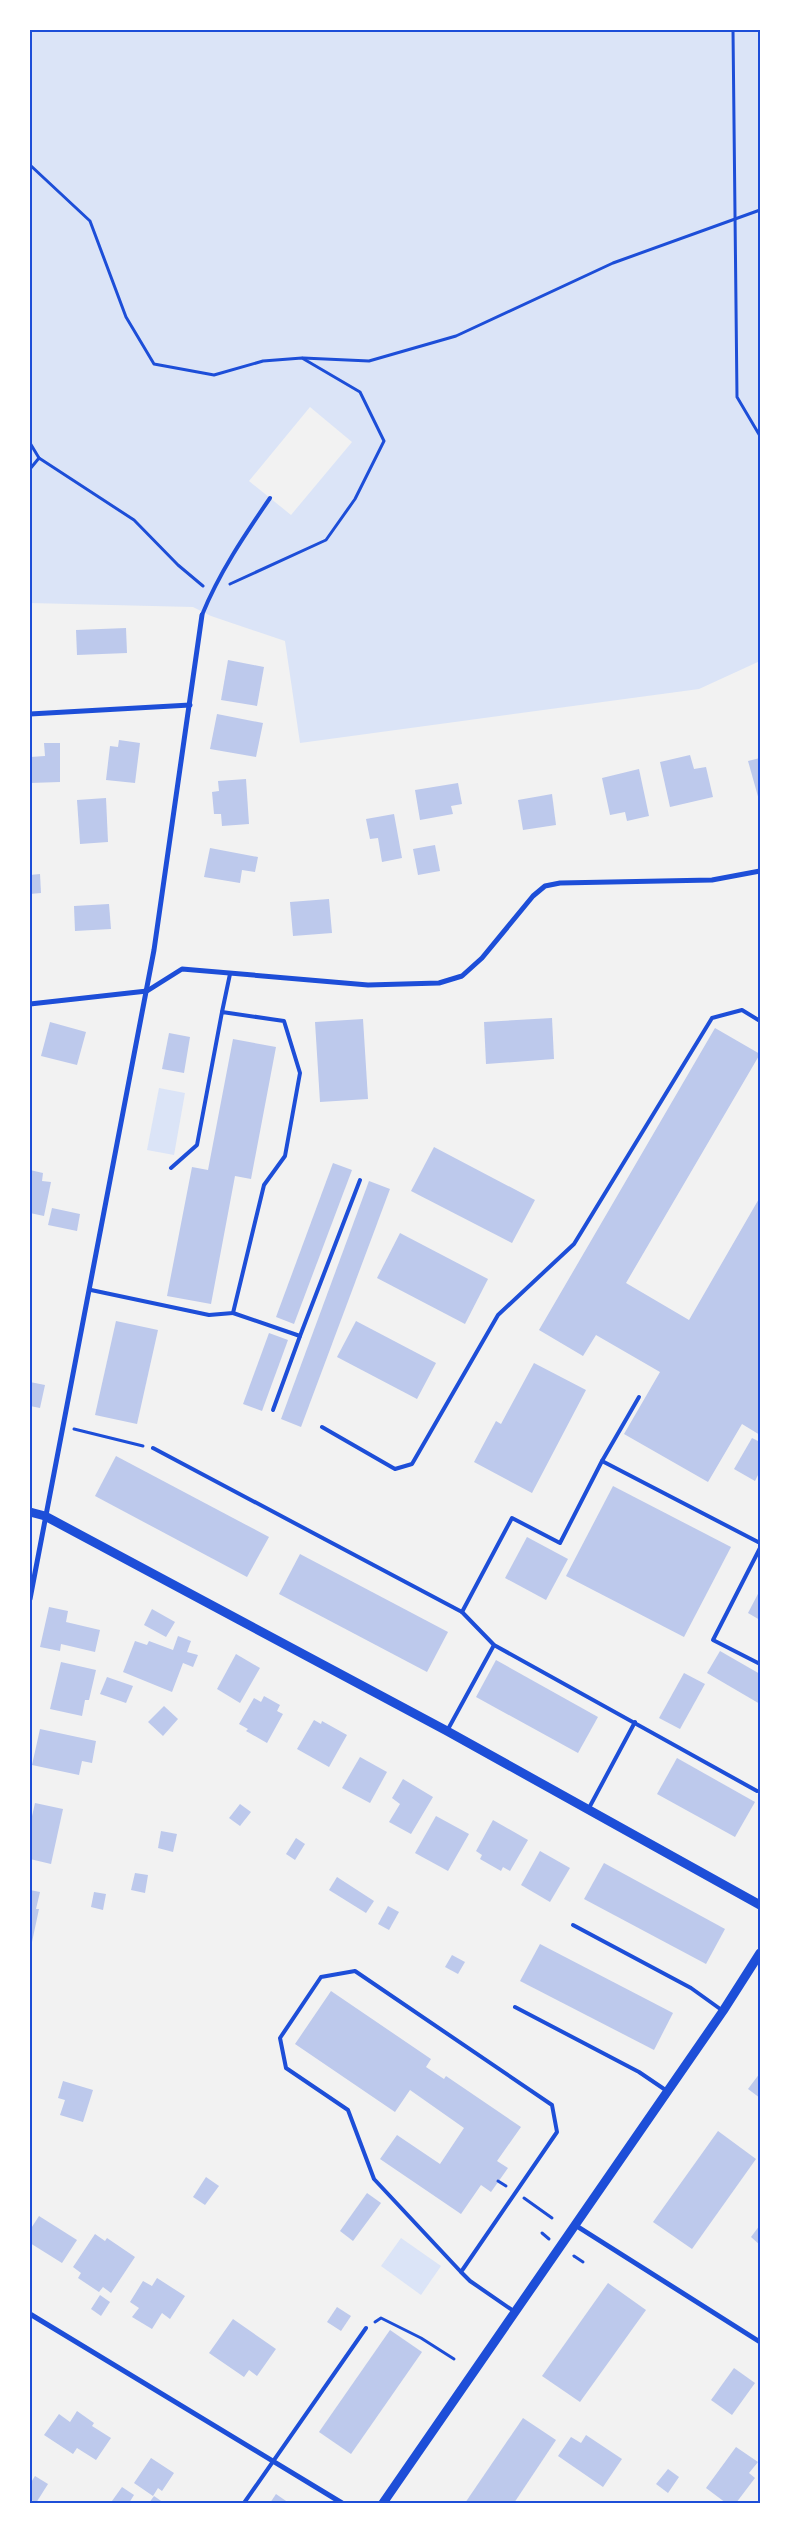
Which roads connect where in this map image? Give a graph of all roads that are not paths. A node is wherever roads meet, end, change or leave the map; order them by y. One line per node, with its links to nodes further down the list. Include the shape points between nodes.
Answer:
1 (270, 498): 2 (lane, via 239,543)
2 (202, 616): 3 (street)
3 (190, 705): 4 (street); 7 (street)
4 (30, 714)
5 (760, 870): 6 (street, via 712,880 545,886 482,958 462,976 438,983 368,985)
6 (230, 974): 7 (street, via 182,970); 9 (lane)
7 (147, 991): 8 (street); 13 (street)
8 (30, 1004)
9 (222, 1012): 11 (lane, via 197,1144); 14 (lane, via 284,1022 300,1073 285,1156 264,1184)
10 (760, 1021): 18 (lane, via 742,1010 712,1018 574,1244 498,1315 412,1464 395,1469)
11 (171, 1168)
12 (360, 1180): 15 (lane)
13 (91, 1290): 14 (lane, via 209,1315); 22 (street)
14 (233, 1313): 15 (lane)
15 (300, 1336): 17 (lane)
16 (639, 1397): 20 (lane)
17 (273, 1410)
18 (322, 1427)
19 (153, 1448): 26 (lane)
20 (602, 1461): 23 (lane); 26 (lane, via 560,1543 512,1518)
21 (30, 1512): 22 (street)
22 (45, 1516): 25 (street); 30 (street)
23 (760, 1543)
24 (760, 1548): 28 (lane, via 714,1640)
25 (30, 1599)
26 (462, 1612): 27 (lane)
27 (494, 1645): 29 (lane); 30 (lane)
28 (760, 1664)
29 (635, 1722): 31 (lane); 32 (lane)
30 (447, 1731): 32 (street)
31 (757, 1791)
32 (589, 1808): 33 (street)
33 (760, 1904)
34 (573, 1925): 37 (lane, via 691,1988)
35 (759, 1958): 37 (street)
36 (515, 2007): 38 (lane, via 639,2072)
37 (723, 2011): 38 (street)
38 (667, 2091): 39 (street)
39 (575, 2226): 41 (street); 44 (street)
40 (461, 2272): 40 (lane, via 374,2179 348,2110 286,2068 280,2038 322,1978 355,1971 552,2105 557,2132); 41 (lane)
41 (515, 2312): 48 (street)
42 (30, 2314): 45 (street)
43 (366, 2328): 45 (lane)
44 (760, 2342)
45 (274, 2461): 46 (lane); 47 (street)
46 (244, 2503)
47 (342, 2503)
48 (383, 2503)

